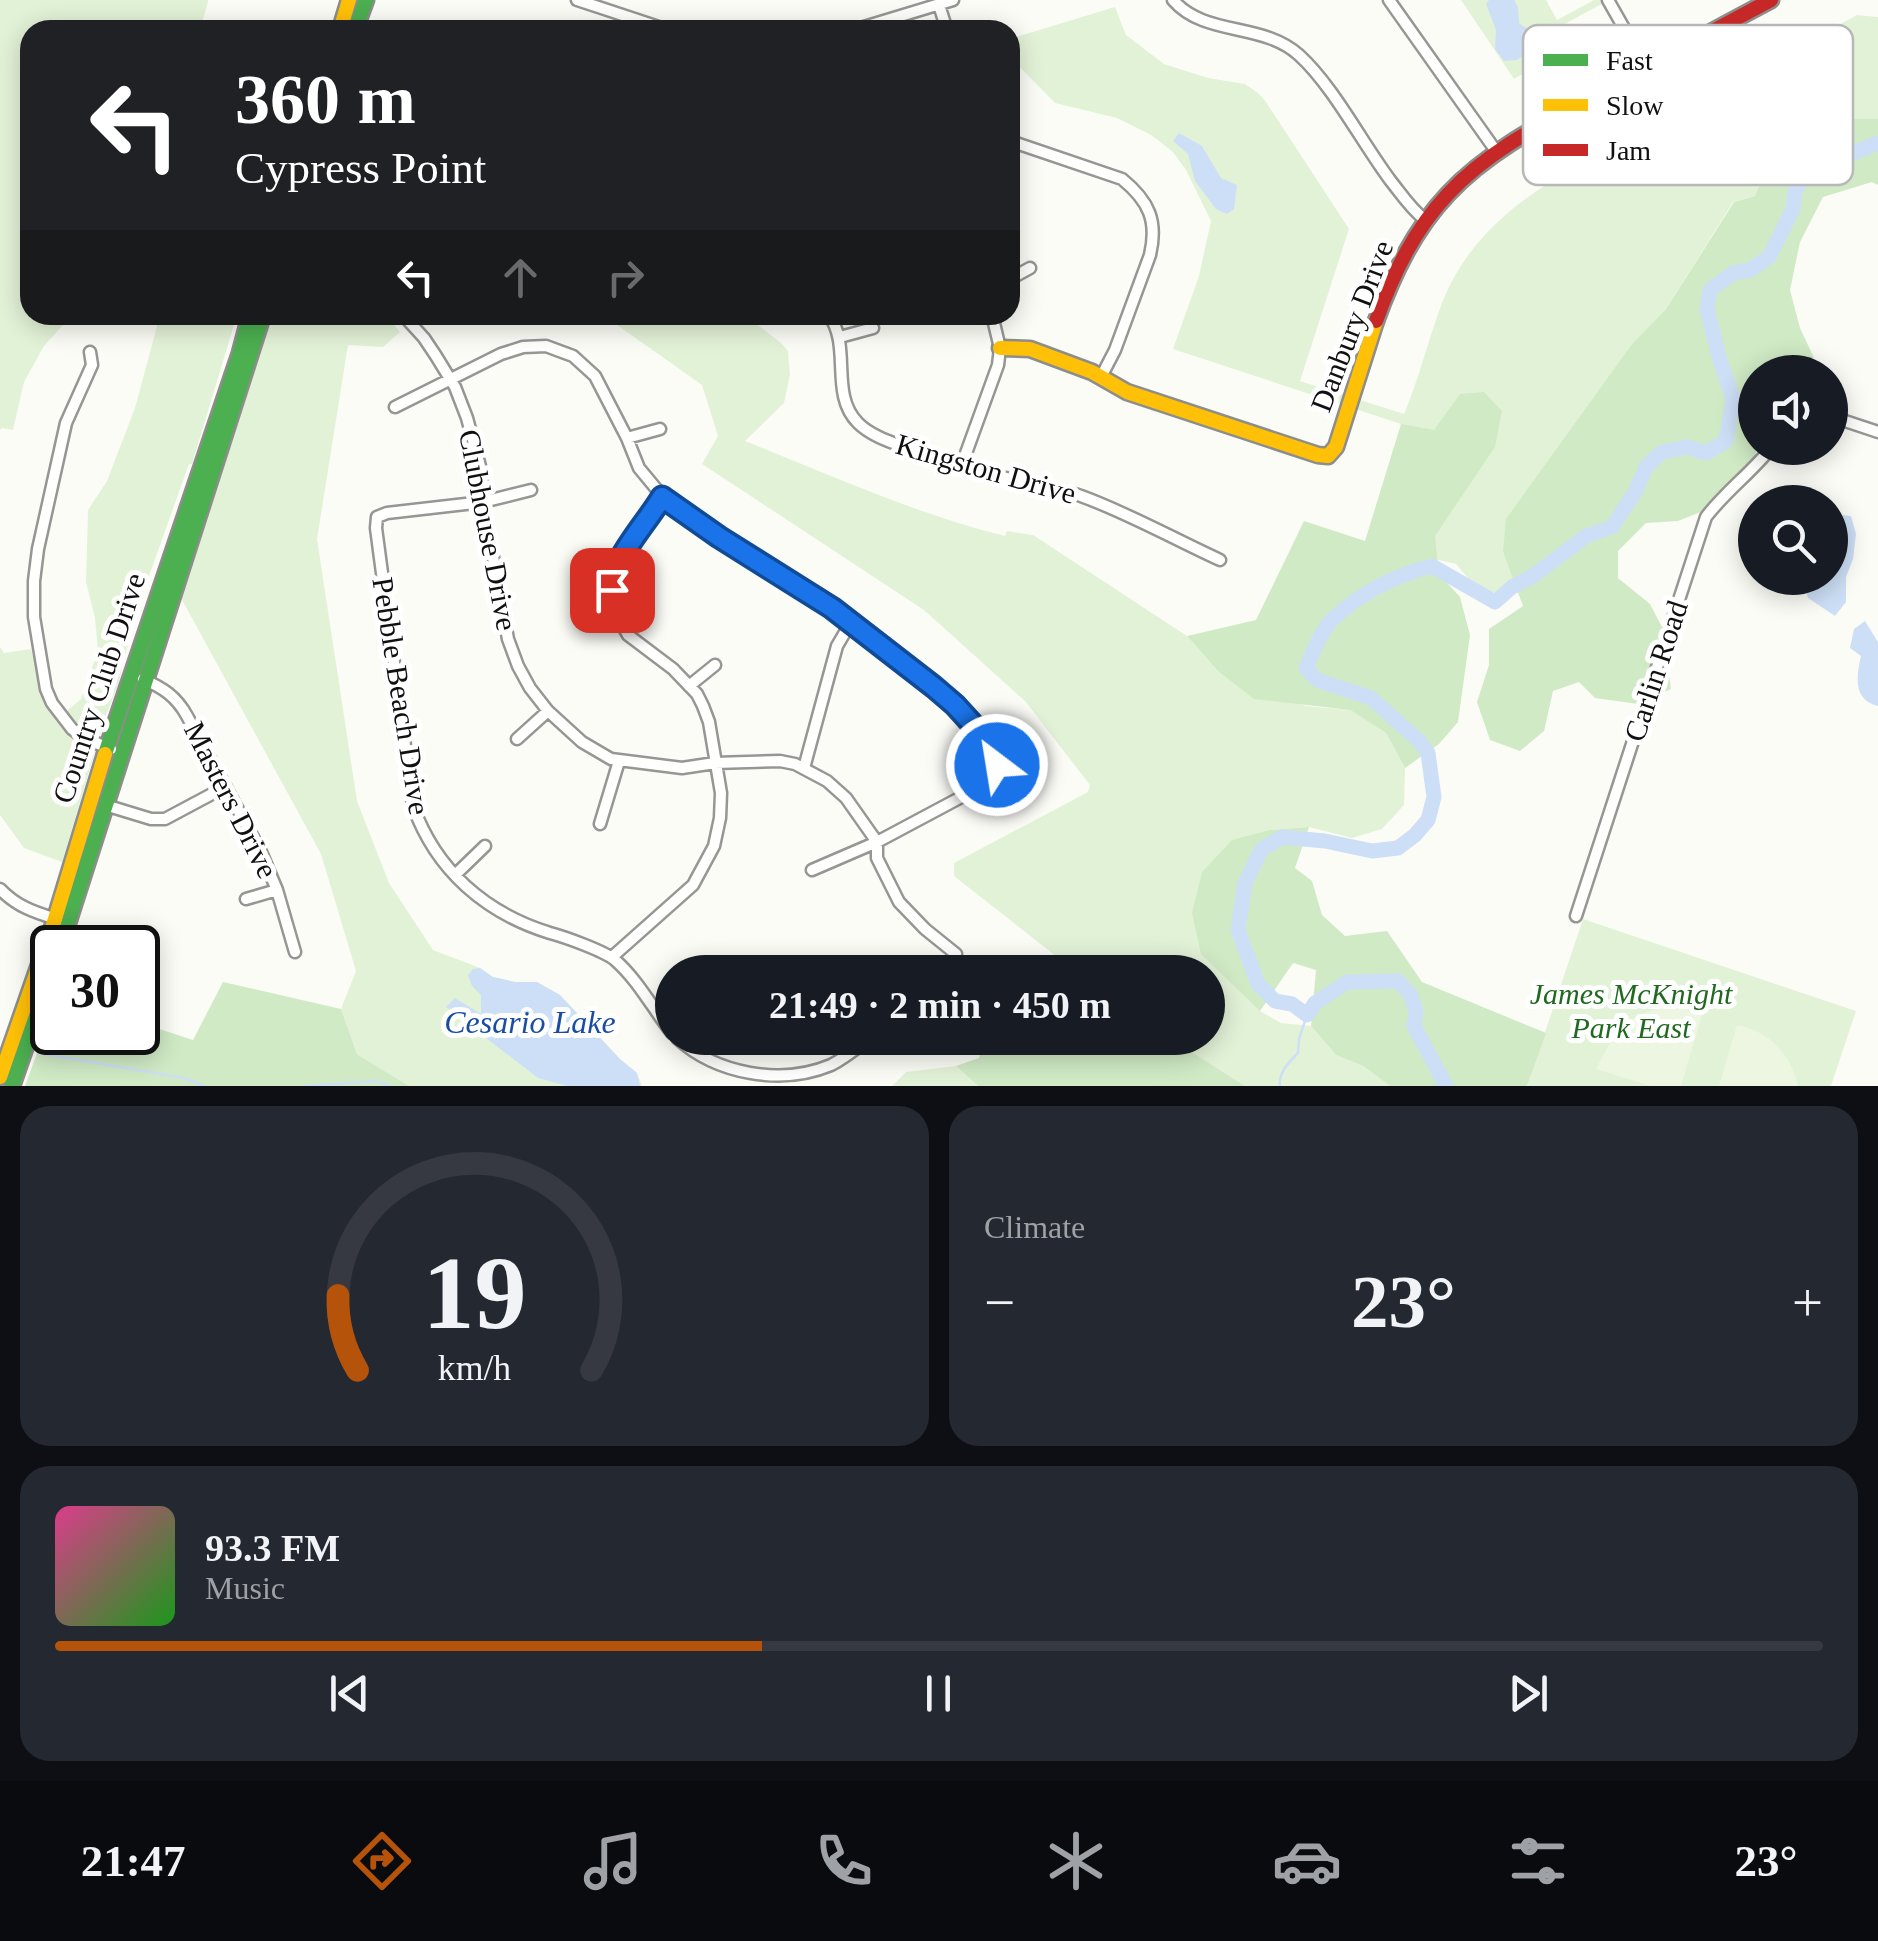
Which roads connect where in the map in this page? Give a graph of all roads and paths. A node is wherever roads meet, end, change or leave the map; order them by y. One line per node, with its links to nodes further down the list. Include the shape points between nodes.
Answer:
1 (578, 0): 8 (street)
2 (953, 0): 7 (street)
3 (1173, 0): 16 (street, via 1200,19 1271,36 1297,53 1410,208)
4 (1389, 0): 15 (street)
5 (1608, 0): 11 (street)
6 (1771, 0): 12 (main road, Danbury Drive)
7 (939, 4): 9 (street); 10 (street)
8 (638, 20)
9 (887, 20)
10 (943, 20)
11 (1622, 25)
12 (1724, 25)
13 (1523, 136): 15 (main road, Danbury Drive)
14 (1020, 144): 28 (street, via 1122,179 1152,218 1150,255)
15 (1496, 151): 16 (main road, Danbury Drive)
16 (1426, 220): 28 (main road, Danbury Drive, via 1392,279 1328,456 1127,392)
17 (1030, 268): 18 (street)
18 (1020, 274)
19 (247, 325): 43 (main road, Country Club Drive)
20 (260, 325): 43 (main road, Country Club Drive)
21 (412, 325): 29 (street, Clubhouse Drive)
22 (836, 325): 25 (street, Kingston Drive)
23 (994, 325): 26 (street)
24 (874, 328): 25 (street)
25 (840, 336): 36 (street, Kingston Drive, via 845,400 860,425)
26 (1000, 348): 28 (main road, Danbury Drive, via 1020,346); 36 (street)
27 (90, 352): 47 (street, via 92,366 66,423 38,549 34,617 52,704 84,738)
28 (1101, 376)
29 (450, 379): 30 (street); 34 (street, via 522,347 557,349 595,376); 39 (street, Clubhouse Drive, via 481,470)
30 (395, 407)
31 (1848, 422): 33 (street)
32 (660, 429): 34 (street)
33 (1878, 432)
34 (628, 438): 38 (street, via 638,468)
35 (1756, 465): 61 (street, Carlin Road, via 1706,517)
36 (961, 467): 40 (street, Kingston Drive, via 1056,487)
37 (531, 490): 39 (street, Pebble Beach Drive)
38 (662, 497): 41 (street); 44 (street, via 624,554 612,590 628,635)
39 (483, 502): 45 (street, Clubhouse Drive, via 508,639); 57 (street, Pebble Beach Drive, via 388,513 378,517 376,528 413,806 432,847)
40 (1220, 560)
41 (851, 622): 50 (street, via 838,646); 54 (street, via 955,705 997,758 982,786)
42 (715, 665): 44 (street)
43 (139, 678): 47 (main road, Country Club Drive); 51 (street, Masters Drive, via 180,704)
44 (689, 686): 49 (street, via 704,706)
45 (548, 710): 46 (street); 48 (street, Clubhouse Drive, via 582,742)
46 (517, 739)
47 (114, 750): 52 (main road, Country Club Drive); 62 (main road, Country Club Drive)
48 (620, 761): 49 (street, Clubhouse Drive, via 682,768); 53 (street)
49 (715, 763): 50 (street, Clubhouse Drive, via 780,761); 66 (street, via 720,818 702,871)
50 (804, 768): 54 (street, Clubhouse Drive, via 846,798)
51 (226, 786): 52 (street, via 165,819); 59 (street, Masters Drive)
52 (105, 805): 62 (main road, Country Club Drive)
53 (600, 824)
54 (878, 842): 56 (street); 65 (street, Clubhouse Drive, via 877,858 899,902)
55 (485, 846): 57 (street)
56 (812, 870)
57 (456, 875): 66 (street, Pebble Beach Drive, via 500,914)
58 (0, 889): 62 (street, via 29,912)
59 (277, 890): 60 (street); 64 (street, Masters Drive)
60 (246, 899)
61 (1576, 916)
62 (61, 920): 63 (main road, Country Club Drive); 69 (main road, Country Club Drive)
63 (61, 925)
64 (295, 952)
65 (955, 955)
66 (612, 958): 67 (street, Pebble Beach Drive)
67 (655, 1008)
68 (30, 1015): 69 (main road, Country Club Drive)
69 (26, 1023): 72 (main road, Country Club Drive); 73 (main road, Country Club Drive)
70 (701, 1055): 71 (street, Pebble Beach Drive, via 732,1070 778,1076 829,1066)
71 (845, 1055)
72 (0, 1077)
73 (12, 1086)

